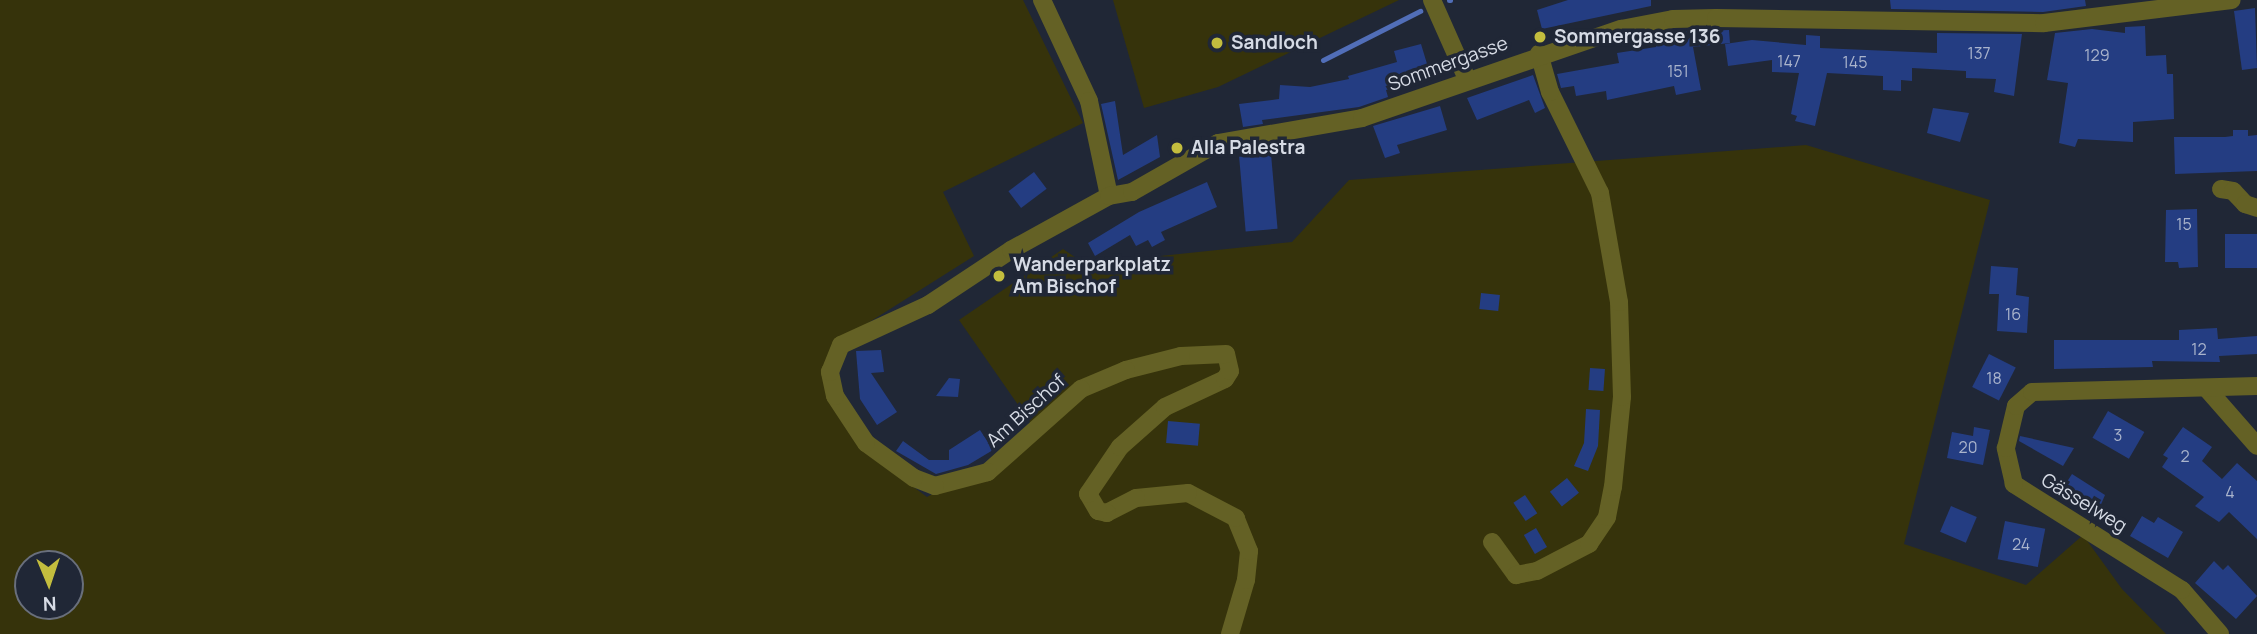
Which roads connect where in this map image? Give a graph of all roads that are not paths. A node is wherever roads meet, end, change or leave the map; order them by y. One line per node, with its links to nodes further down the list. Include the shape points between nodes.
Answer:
1 (1042, 0): 7 (street, via 1089,101)
2 (1432, 0): 5 (street)
3 (2232, 0): 4 (street, Sommergasse, via 2044,23 1673,19)
4 (1539, 54): 5 (street, Sommergasse); 12 (street, via 1550,92 1600,193 1619,302 1622,397 1607,517 1589,544 1537,571 1516,575)
5 (1467, 79): 7 (street, Sommergasse, via 1362,118 1218,143 1132,192)
6 (2221, 189): 8 (street, via 2233,191 2245,205)
7 (1109, 196): 13 (street, Am Bischof, via 1011,250 928,305 841,345 830,372 835,397 866,443 883,459 935,486 988,472 1081,390 1126,370 1181,356 1226,354 1230,371 1224,379 1165,407 1121,447 1088,494 1098,512 1107,513 1136,498 1188,493 1236,518 1249,551 1247,580)
8 (2257, 208)
9 (2257, 386): 10 (street, Gässelweg)
10 (2208, 390): 11 (street); 14 (street, Gässelweg, via 2049,388 2032,393 2016,406 2006,448 2014,484 2182,590)
11 (2257, 446)
12 (1492, 542)
13 (1230, 634)
14 (2220, 634)

